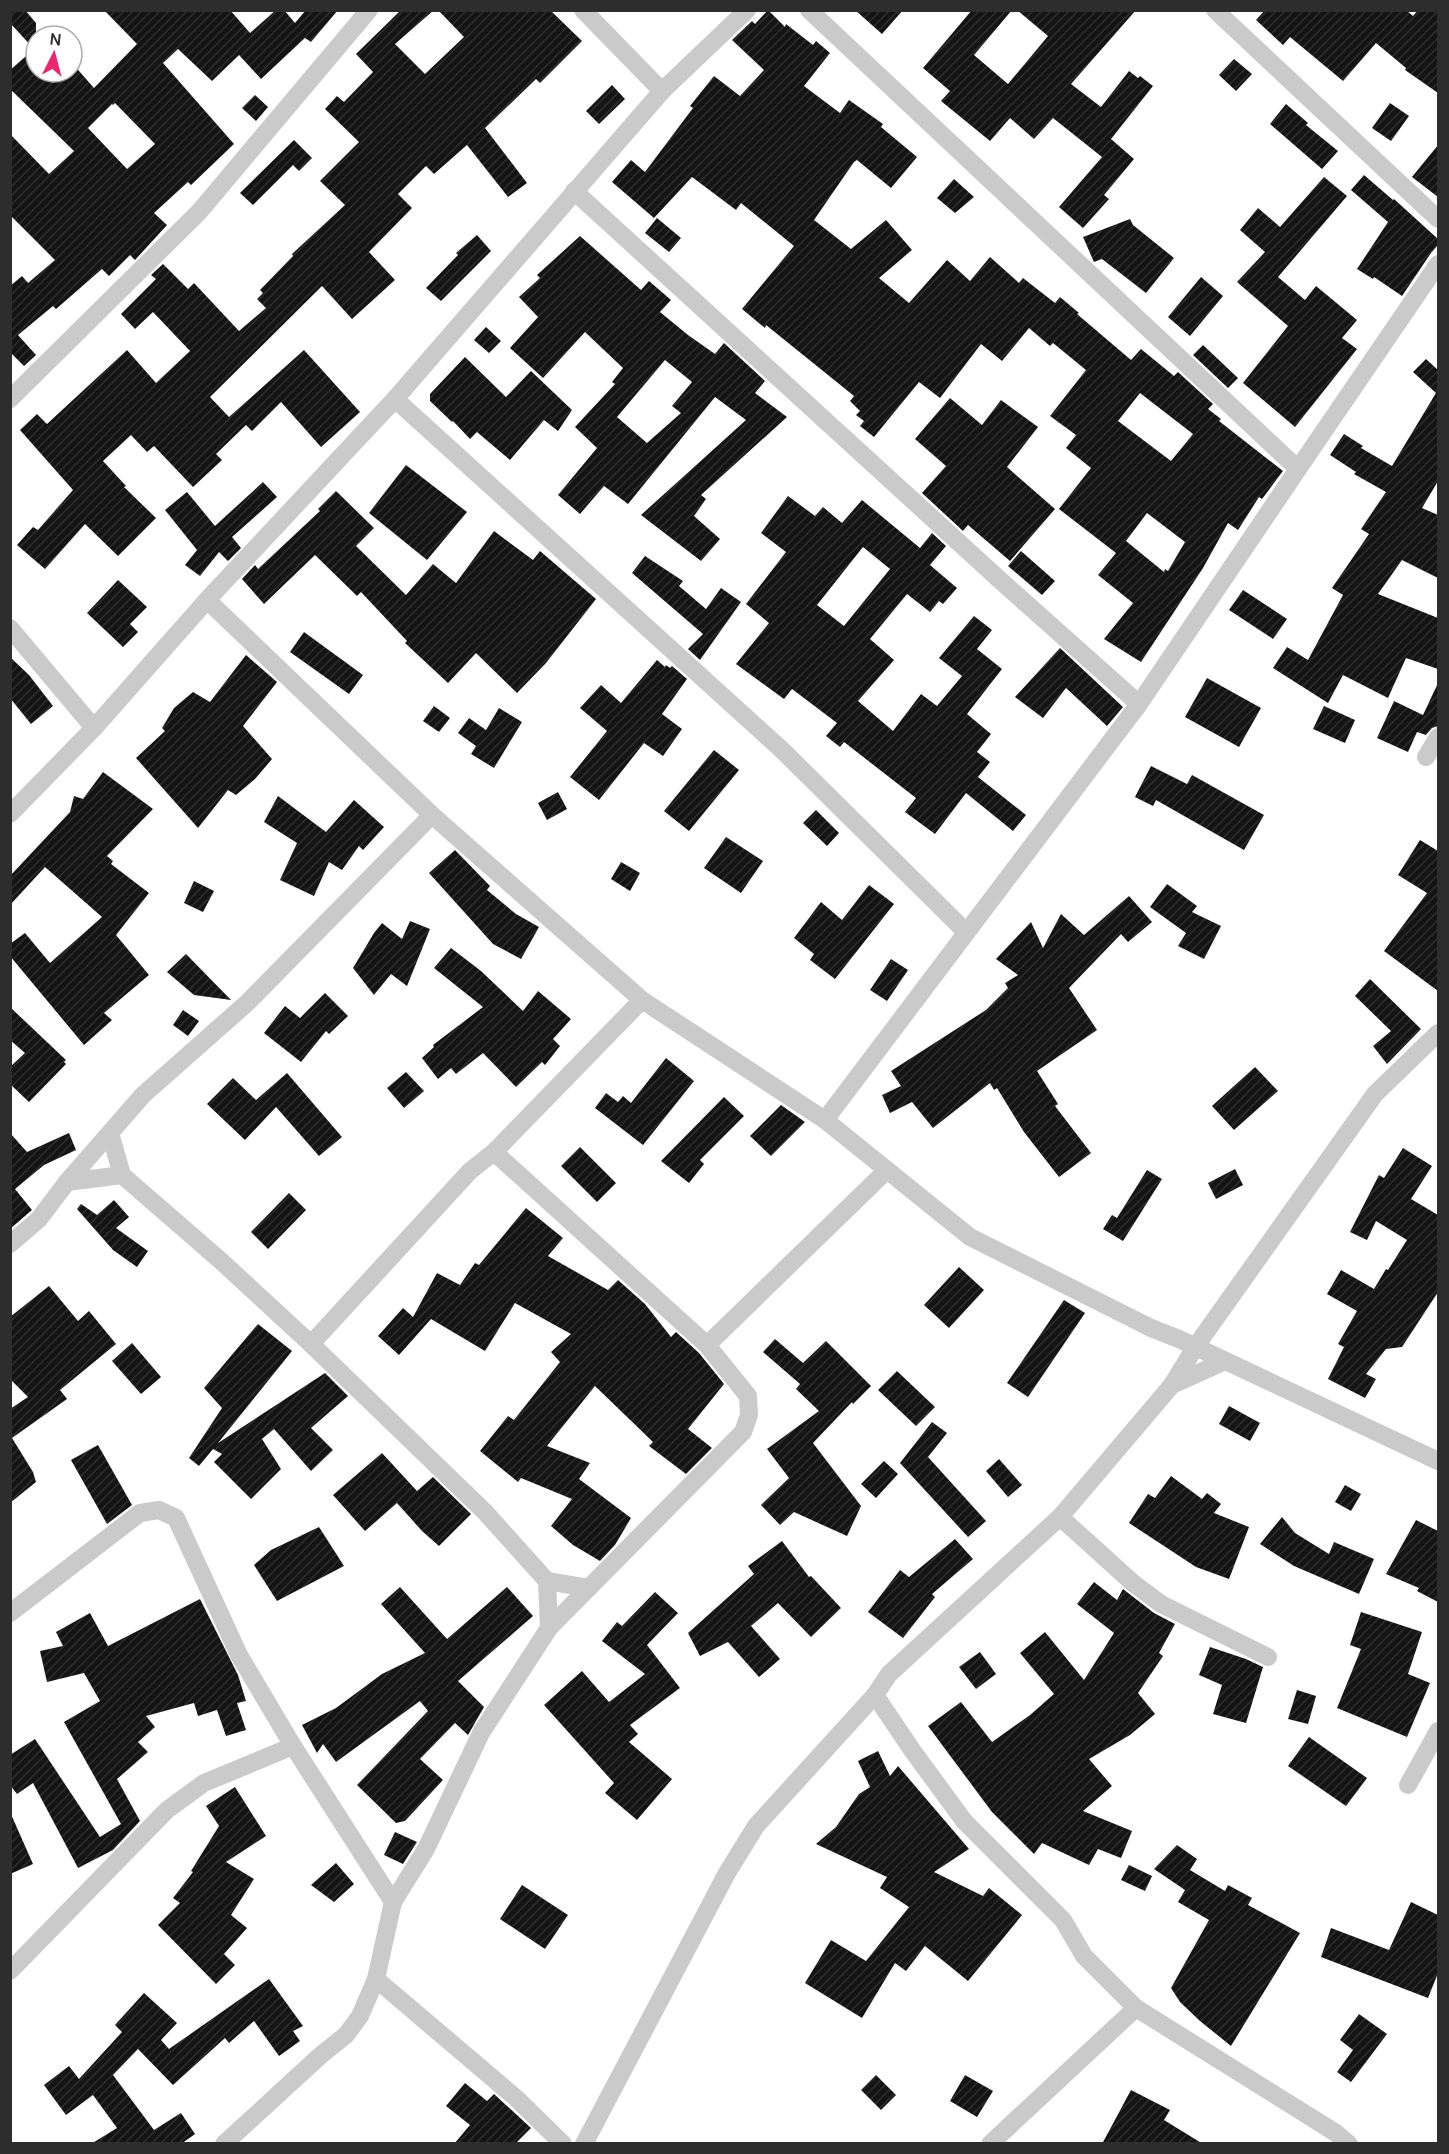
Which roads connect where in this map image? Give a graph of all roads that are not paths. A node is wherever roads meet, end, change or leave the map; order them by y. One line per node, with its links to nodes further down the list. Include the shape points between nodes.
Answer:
1 (369, 10): 10 (street, via 199,213)
2 (583, 10): 6 (street)
3 (747, 10): 6 (street)
4 (809, 10): 12 (street)
5 (1215, 10): 8 (street)
6 (662, 91): 7 (street)
7 (574, 191): 11 (street); 15 (street)
8 (1438, 219)
9 (1438, 264): 12 (street)
10 (10, 399)
11 (395, 399): 13 (street); 21 (street, via 782,750)
12 (1298, 469): 15 (street)
13 (207, 600): 16 (street); 20 (street)
14 (10, 628): 16 (street)
15 (1139, 704): 21 (street)
16 (94, 728): 19 (street)
17 (1438, 737): 18 (street)
18 (1426, 757)
19 (10, 814)
20 (432, 815): 22 (street); 25 (street, via 247,1003 143,1095)
21 (966, 932): 24 (street)
22 (642, 1000): 24 (street); 26 (street)
23 (1438, 1033): 33 (street, via 1375,1094)
24 (825, 1120): 27 (street)
25 (110, 1133): 28 (street); 29 (street)
26 (494, 1152): 31 (street, via 471,1171); 32 (street)
27 (885, 1171): 32 (street); 33 (street, via 970,1237)
28 (122, 1175): 29 (street); 31 (street)
29 (67, 1182): 30 (street, via 39,1219)
30 (10, 1244)
31 (311, 1344): 38 (street, via 485,1512)
32 (707, 1345): 39 (street, via 748,1396 749,1414 743,1432)
33 (1196, 1347): 34 (street); 35 (street)
34 (1224, 1361): 35 (street); 36 (street)
35 (1172, 1385): 37 (street)
36 (1438, 1461)
37 (1060, 1516): 42 (street, via 1132,1583 1161,1604); 43 (street, via 889,1674)
38 (547, 1581): 39 (street); 41 (street)
39 (589, 1588): 41 (street)
40 (10, 1613): 45 (street, via 140,1513 159,1510 176,1518 239,1655)
41 (549, 1628): 47 (street, via 482,1733 426,1849)
42 (1268, 1658)
43 (875, 1695): 50 (street, via 964,1821 1063,1920 1084,1956); 53 (street, via 756,1826)
44 (1438, 1731): 46 (street)
45 (293, 1746): 47 (street); 48 (street, via 204,1783 167,1809)
46 (1408, 1785)
47 (393, 1902): 49 (street)
48 (10, 1971)
49 (375, 1979): 51 (street, via 360,2016 346,2035); 52 (street, via 516,2098)
50 (1136, 2008): 54 (street); 55 (street)
51 (224, 2144)
52 (563, 2144)
53 (584, 2144)
54 (990, 2144)
55 (1349, 2144)

